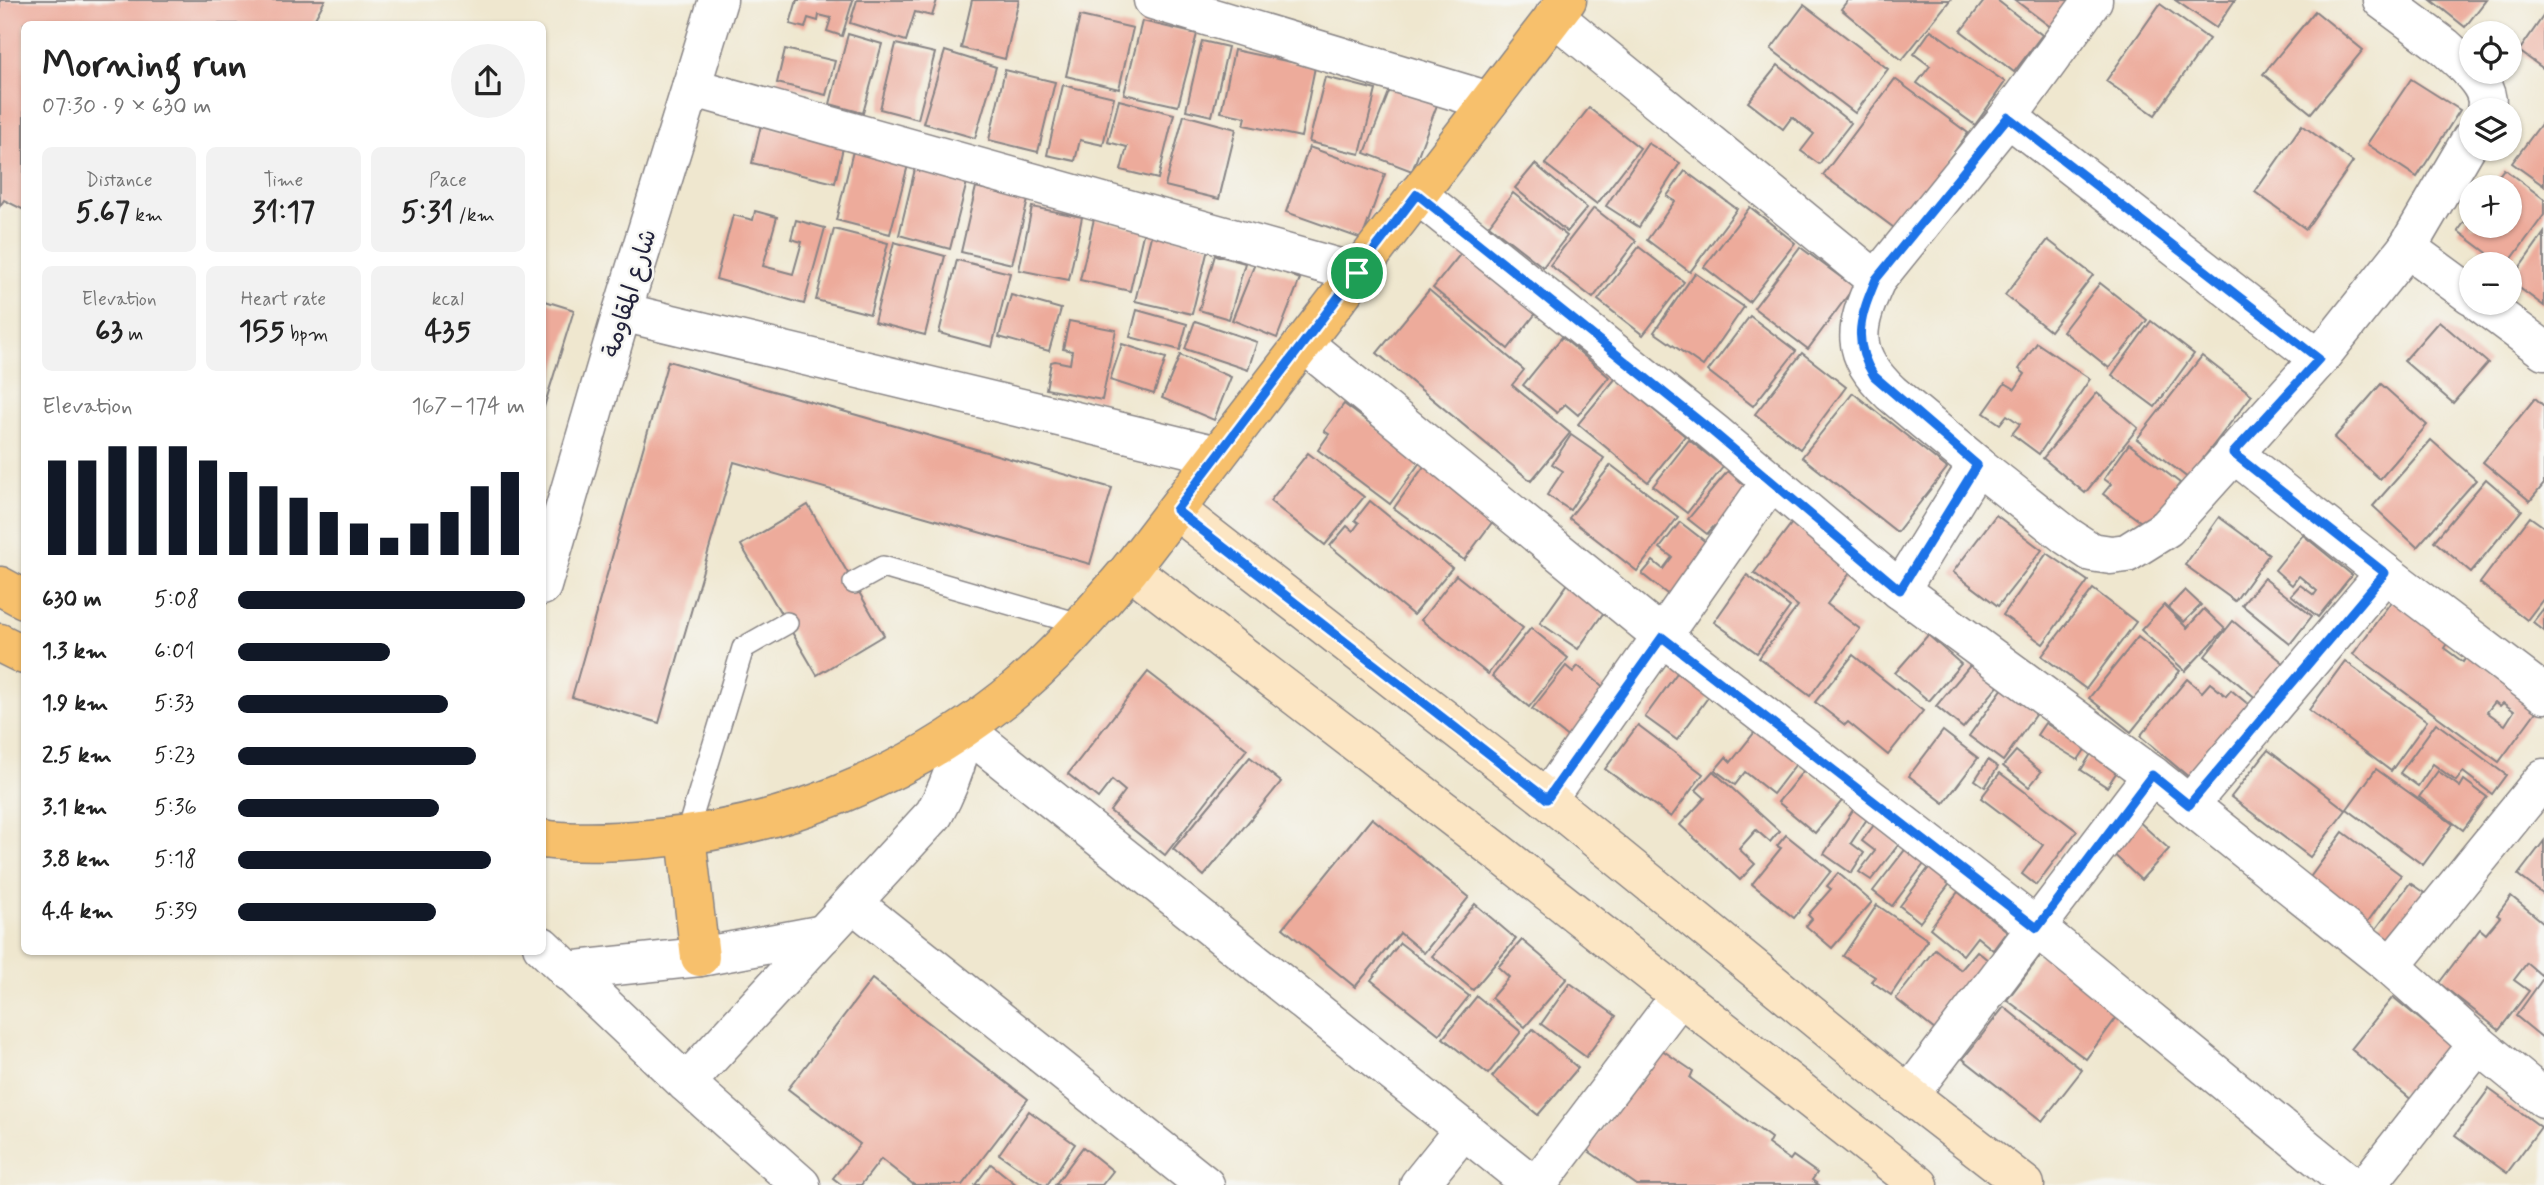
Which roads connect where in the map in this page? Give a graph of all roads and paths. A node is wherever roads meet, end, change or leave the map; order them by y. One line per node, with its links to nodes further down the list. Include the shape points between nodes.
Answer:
1 (718, 0): 7 (street, شارع المقاومة)
2 (1153, 0): 8 (street)
3 (2093, 0): 9 (street)
4 (2382, 0): 6 (street)
5 (1561, 8): 8 (main road); 14 (street)
6 (2459, 60)
7 (691, 87): 13 (street); 16 (street, شارع المقاومة)
8 (1489, 101): 11 (main road)
9 (2008, 117): 14 (street); 20 (street)
10 (2459, 159): 12 (street)
11 (1417, 194): 13 (main road); 24 (street)
12 (2407, 248): 15 (street); 20 (street)
13 (1357, 273): 18 (main road)
14 (1876, 279): 23 (street, via 1860,328 1866,364 1891,393)
15 (2459, 286)
16 (622, 312): 22 (street); 27 (street, شارع المقاومة)
17 (2497, 315): 19 (street)
18 (1303, 343): 22 (main road); 35 (street)
19 (2544, 350)
20 (2319, 359): 21 (street)
21 (2233, 453): 23 (street, via 2166,527 2127,553 2111,555 2091,551 2067,536); 28 (street)
22 (1217, 455): 25 (main road)
23 (1977, 465): 31 (street)
24 (1770, 481): 31 (street); 35 (street)
25 (1176, 510): 26 (main road); 42 (street)
26 (1130, 569): 34 (main road); 52 (street)
27 (546, 572)
28 (2385, 573): 38 (street); 43 (street)
29 (855, 583): 34 (lane, via 883,567)
30 (0, 586): 32 (main road)
31 (1900, 590): 40 (street)
32 (21, 596)
33 (787, 623): 44 (lane, via 743,648)
34 (1083, 625): 39 (main road, via 1005,698)
35 (1662, 637): 42 (street); 47 (street)
36 (0, 643): 37 (main road)
37 (21, 654)
38 (2544, 694)
39 (964, 729): 44 (main road, via 871,782 804,809 746,826); 46 (street, via 960,759 934,814); 57 (street)
40 (2152, 775): 43 (street); 47 (street)
41 (2544, 778): 51 (street)
42 (1547, 799): 55 (street)
43 (2189, 805): 51 (street)
44 (686, 836): 45 (main road, via 619,842); 49 (main road)
45 (546, 839)
46 (853, 903): 48 (street); 59 (street)
47 (2037, 928): 55 (street); 64 (street)
48 (824, 934): 49 (street); 54 (street)
49 (700, 957): 50 (street)
50 (555, 958): 54 (street)
51 (2391, 966): 53 (street)
52 (1680, 996): 61 (street); 62 (street)
53 (2478, 1044): 56 (street); 65 (street)
54 (687, 1083): 58 (street)
55 (1909, 1095): 63 (street)
56 (2544, 1098)
57 (1464, 1129): 60 (street); 61 (street)
58 (802, 1185)
59 (1205, 1185)
60 (1419, 1185)
61 (1535, 1185)
62 (1919, 1185)
63 (2025, 1185)
64 (2351, 1185)
65 (2367, 1185)

